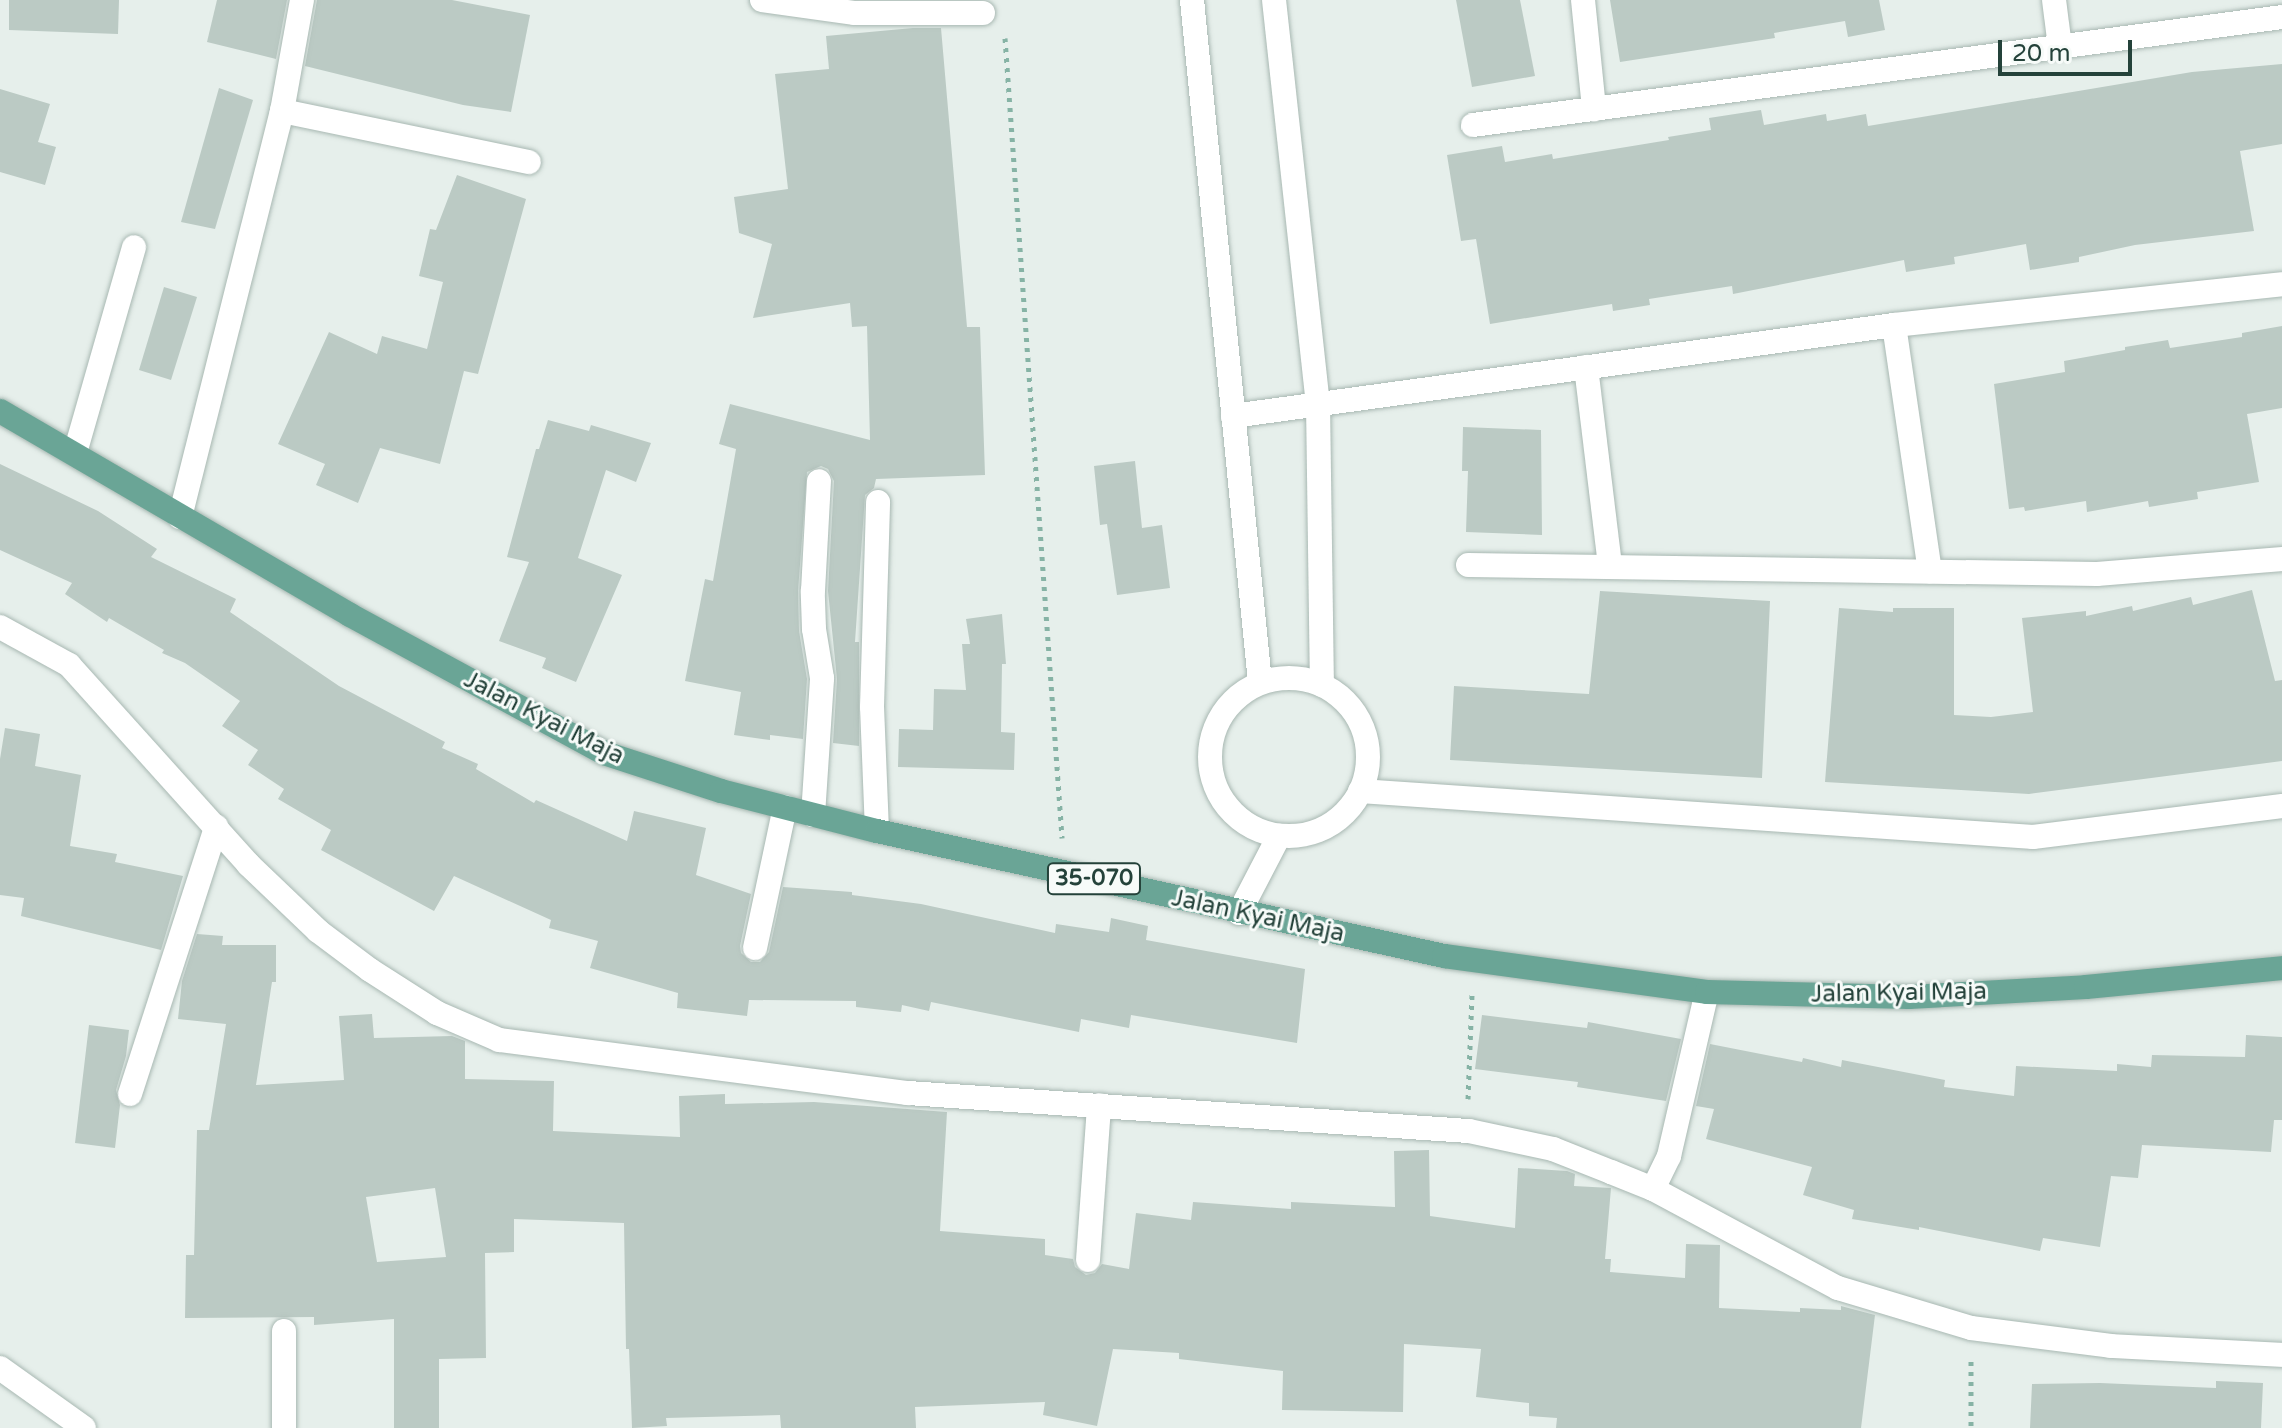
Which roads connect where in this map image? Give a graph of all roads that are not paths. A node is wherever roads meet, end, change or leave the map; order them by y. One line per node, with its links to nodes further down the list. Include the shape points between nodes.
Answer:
1 (302, 0): 11 (street)
2 (762, 0): 7 (street, via 855,13)
3 (1192, 0): 20 (street)
4 (1274, 0): 18 (street)
5 (1583, 0): 10 (street)
6 (2054, 0): 9 (street)
7 (983, 13)
8 (2282, 17): 9 (street)
9 (2060, 47): 10 (street)
10 (1594, 109): 12 (street)
11 (282, 111): 13 (street); 24 (street)
12 (1473, 125)
13 (529, 162)
14 (134, 247): 21 (street)
15 (2282, 284): 16 (street)
16 (1894, 325): 17 (street); 28 (street)
17 (1586, 367): 18 (street); 27 (street)
18 (1318, 403): 20 (street); 31 (street)
19 (0, 411): 21 (main road, Jalan Kyai Maja / 35-070)
20 (1233, 416): 30 (street)
21 (75, 453): 24 (main road, Jalan Kyai Maja / 35-070)
22 (819, 481): 35 (street, via 813,591 822,678)
23 (878, 502): 37 (street, via 872,707)
24 (180, 517): 34 (main road, Jalan Kyai Maja / 35-070, via 604,753)
25 (2282, 559): 28 (street, via 2097,574)
26 (1468, 565): 27 (street)
27 (1610, 566): 28 (street)
28 (1930, 571)
29 (0, 627): 36 (street, via 69,665)
30 (1260, 683): 31 (street, via 1292,678); 38 (street, via 1235,699 1217,722 1209,752 1212,781 1227,808 1250,827)
31 (1322, 685): 32 (street, via 1348,703 1364,730 1368,761)
32 (1360, 791): 33 (street, via 2033,837); 38 (street, via 1347,812 1327,826 1304,835)
33 (2282, 806)
34 (785, 807): 35 (main road, Jalan Kyai Maja / 35-070); 40 (street)
35 (813, 815): 37 (main road, Jalan Kyai Maja / 35-070)
36 (216, 827): 43 (street); 44 (street, via 308,921 360,962 437,1013 499,1040 908,1093)
37 (877, 831): 39 (main road, Jalan Kyai Maja / 35-070)
38 (1279, 836): 39 (street)
39 (1239, 913): 42 (main road, Jalan Kyai Maja / 35-070, via 1472,960)
40 (755, 948)
41 (2282, 968): 42 (main road, Jalan Kyai Maja / 35-070, via 1909,997)
42 (1707, 992): 45 (street, via 1669,1156)
43 (130, 1094)
44 (1099, 1105): 45 (street, via 1469,1131 1553,1149); 46 (street)
45 (1653, 1189): 48 (street, via 1838,1288 1971,1328 2111,1346)
46 (1088, 1260)
47 (284, 1331): 51 (street)
48 (2282, 1355)
49 (0, 1368): 50 (street)
50 (84, 1428)
51 (284, 1428)

